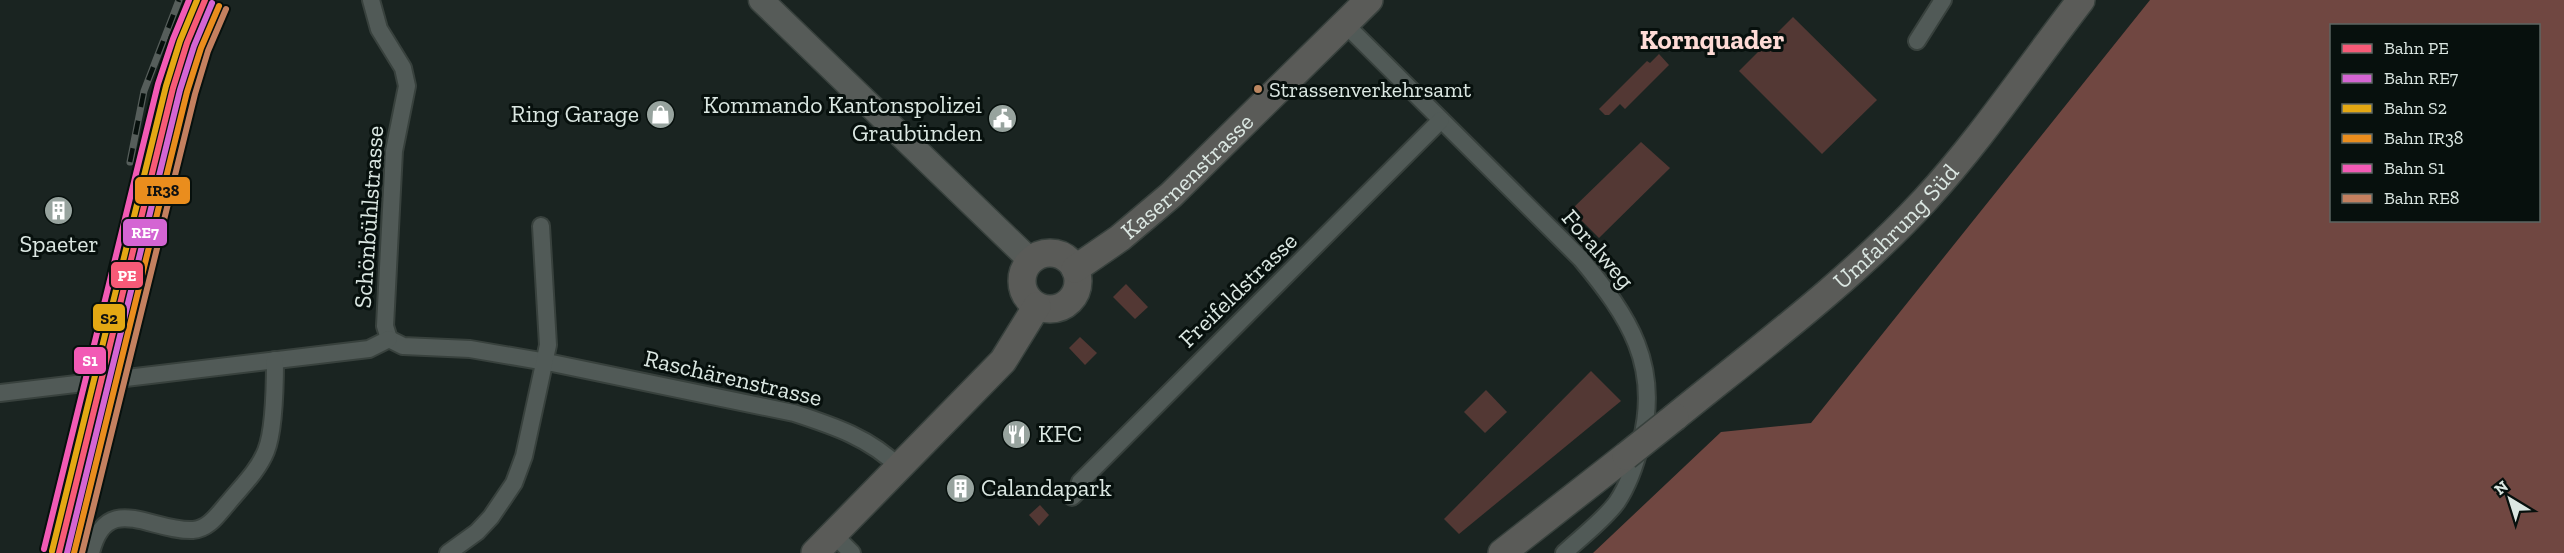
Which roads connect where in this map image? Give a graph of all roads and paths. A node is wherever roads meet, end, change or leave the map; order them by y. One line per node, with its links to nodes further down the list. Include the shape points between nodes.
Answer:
1 (371, 0): 13 (street, Schönbühlstrasse, via 379,29 403,68 407,86 394,151 385,326)
2 (761, 0): 10 (main road)
3 (1369, 0): 6 (main road, Kasernenstrasse)
4 (1943, 0): 7 (street)
5 (2081, 0): 22 (main road, Umfahrung Süd, bridge, via 1976,138 1924,200 1865,258 1801,315)
6 (1345, 24): 8 (street, Foralweg); 11 (main road, Kasernenstrasse, via 1171,195)
7 (1917, 40)
8 (1442, 120): 18 (street, Freifeldstrasse, via 1080,482); 23 (street, Foralweg, via 1581,259 1608,292 1644,364 1648,391 1646,423 1635,467 1617,502)
9 (541, 226): 15 (street, via 548,345)
10 (1031, 261): 11 (main road, via 1055,254 1063,256); 12 (main road, via 1023,274 1023,289)
11 (1075, 269): 12 (main road, via 1077,288 1066,304 1057,308)
12 (1038, 306): 17 (main road, via 1003,361)
13 (389, 339): 14 (street, via 369,349); 15 (street, Raschärenstrasse, via 403,346 449,347)
14 (275, 360): 16 (street); 20 (street, via 266,451 211,523 194,530 122,517 109,520 100,528)
15 (544, 362): 17 (street, Raschärenstrasse, via 813,419 861,438); 21 (street, via 524,456 514,483 477,532)
16 (0, 393)
17 (900, 468): 19 (main road)
18 (1072, 497)
19 (833, 547)
20 (91, 553)
21 (448, 553)
22 (1502, 553)
23 (1564, 553)

